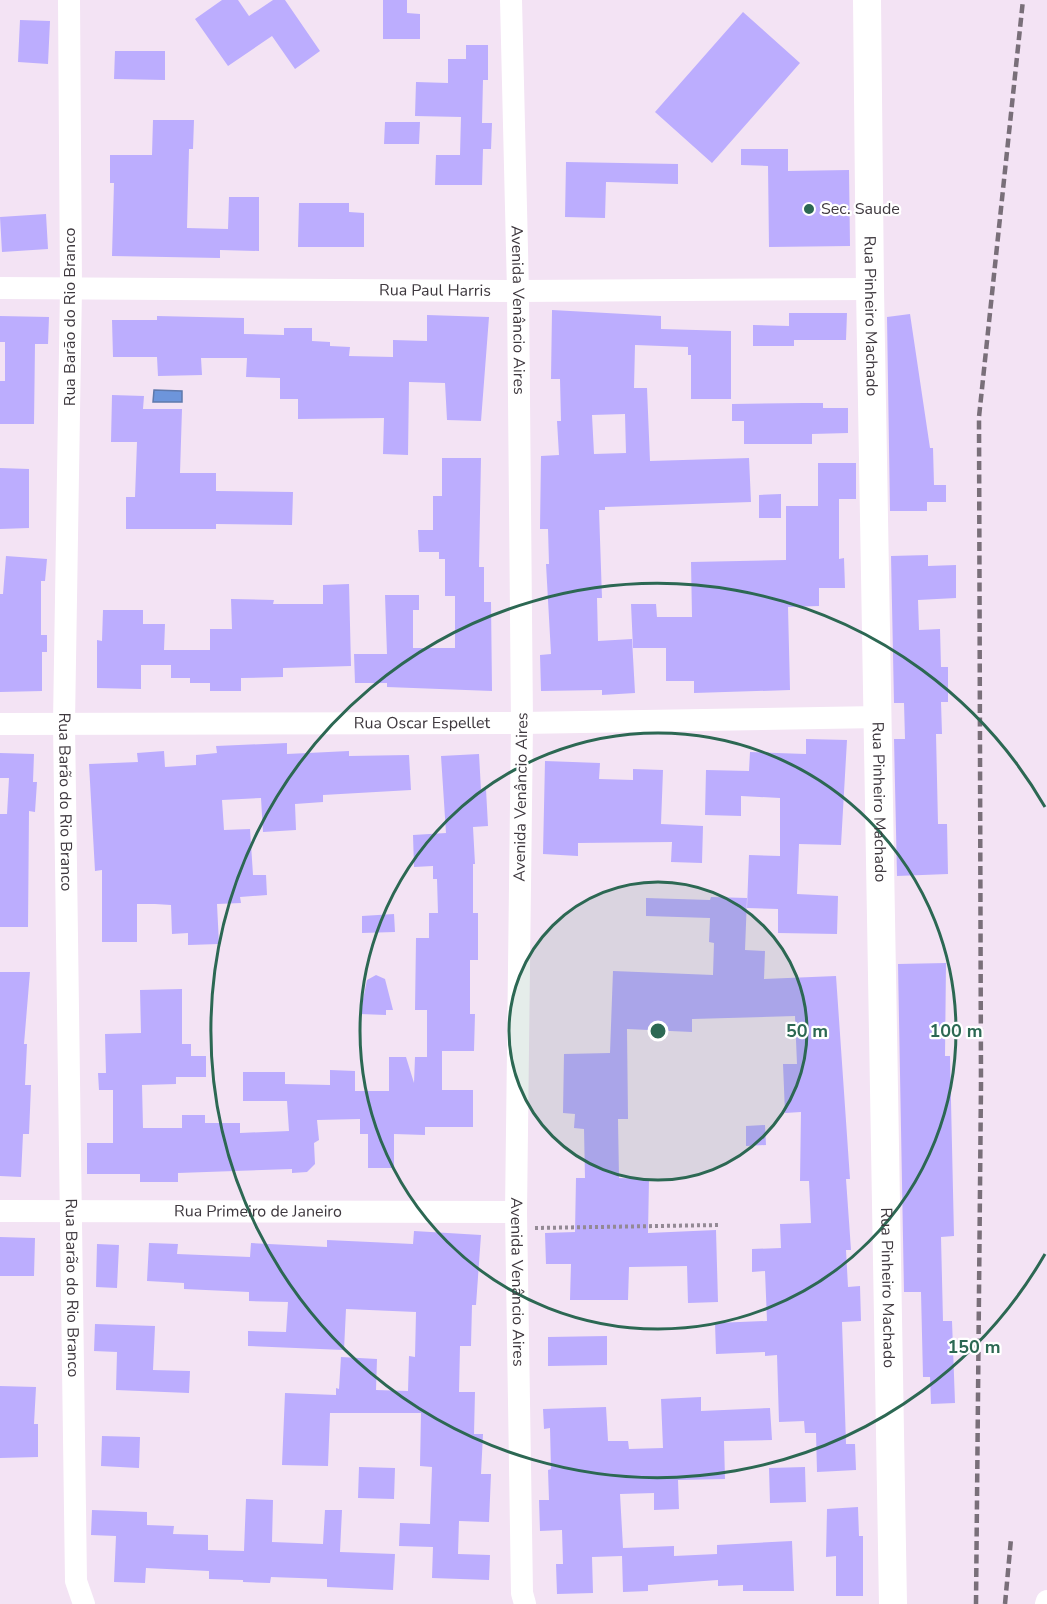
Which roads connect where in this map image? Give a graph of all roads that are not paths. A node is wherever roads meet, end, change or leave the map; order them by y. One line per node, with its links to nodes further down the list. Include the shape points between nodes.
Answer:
1 (69, 0): 5 (street, Rua Barão do Rio Branco)
2 (511, 0): 7 (street, Avenida Venâncio Aires)
3 (867, 0): 6 (main road, Rua Pinheiro Machado)
4 (0, 288): 5 (street, Rua Paul Harris)
5 (71, 288): 7 (street, Rua Paul Harris); 9 (street, Rua Barão do Rio Branco)
6 (870, 289): 7 (street, Rua Paul Harris); 8 (main road, Rua Pinheiro Machado)
7 (519, 291): 10 (street, Avenida Venâncio Aires)
8 (879, 717): 10 (street, Rua Oscar Espellet); 17 (main road, Rua Pinheiro Machado)
9 (64, 723): 10 (street, Rua Oscar Espellet); 11 (street, Rua Oscar Espellet); 13 (street, Rua Barão do Rio Branco)
10 (522, 723): 14 (street, Avenida Venâncio Aires)
11 (0, 724)
12 (0, 1211): 13 (street, Rua Primeiro de Janeiro)
13 (69, 1212): 14 (street, Rua Primeiro de Janeiro); 16 (street, Rua Barão do Rio Branco, via 75,1581)
14 (516, 1220): 15 (street, Avenida Venâncio Aires)
15 (522, 1600)
16 (83, 1604)
17 (893, 1604)

